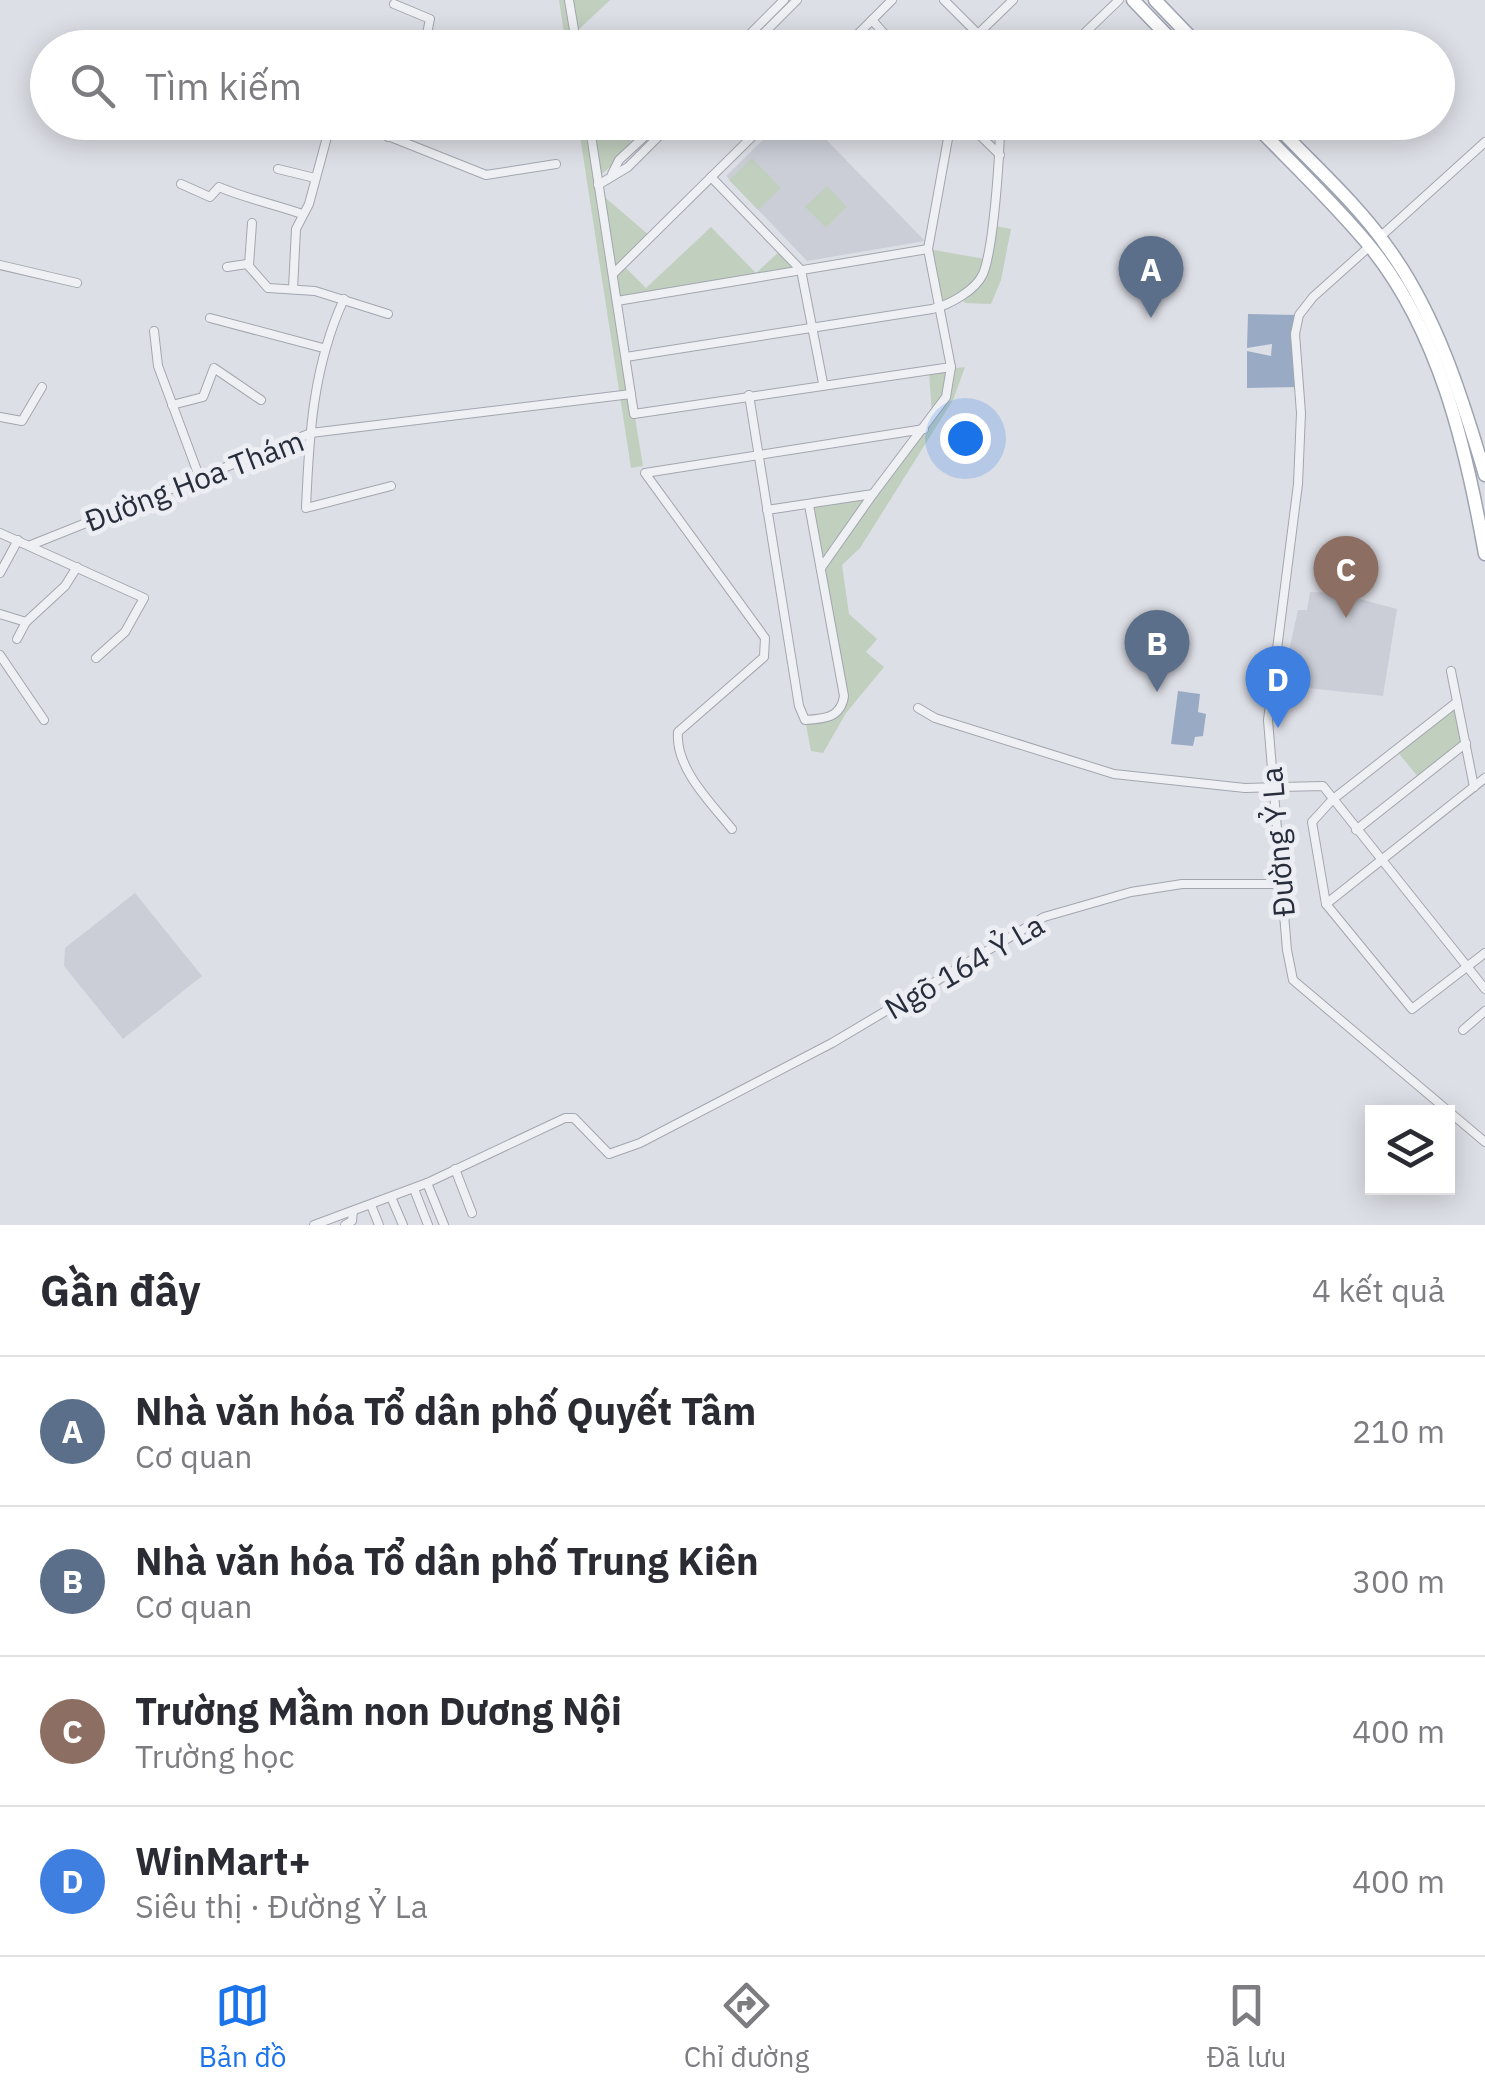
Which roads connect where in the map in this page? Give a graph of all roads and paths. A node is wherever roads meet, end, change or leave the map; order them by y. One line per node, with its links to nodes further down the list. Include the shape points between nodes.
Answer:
1 (569, 0): 15 (street)
2 (784, 0): 16 (street)
3 (797, 0): 17 (street)
4 (892, 0): 13 (street)
5 (944, 0): 20 (street)
6 (1012, 0): 21 (street)
7 (1102, 0): 12 (street)
8 (1119, 0): 12 (street)
9 (1133, 0): 23 (main road)
10 (1155, 0): 24 (main road)
11 (394, 4): 14 (street, via 430,19)
12 (1109, 8): 22 (street)
13 (872, 20): 18 (street); 19 (street)
14 (428, 30)
15 (574, 30)
16 (754, 30)
17 (767, 30)
18 (862, 30)
19 (881, 30)
20 (974, 30)
21 (982, 30)
22 (1086, 30)
23 (1162, 30)
24 (1184, 30)
25 (326, 140): 42 (street)
26 (396, 140): 38 (street, via 486,175)
27 (592, 140): 44 (street)
28 (641, 140): 40 (street)
29 (655, 140): 40 (street)
30 (749, 140): 41 (street)
31 (948, 140): 48 (street)
32 (985, 140): 37 (street)
33 (1000, 140): 37 (street)
34 (1270, 140): 47 (main road)
35 (1288, 140): 47 (main road)
36 (1485, 142): 47 (street, Đường Ỷ La)
37 (1000, 155): 59 (street, via 982,275)
38 (556, 164)
39 (278, 169): 42 (street)
40 (612, 174): 44 (street)
41 (712, 177): 52 (street); 53 (street)
42 (315, 178): 45 (street)
43 (181, 184): 45 (street, via 210,198 219,187)
44 (598, 185): 53 (street)
45 (302, 214): 55 (street)
46 (252, 222): 49 (street)
47 (1375, 242): 78 (main road, via 1403,270 1446,358); 87 (main road, via 1446,394); 103 (street, Đường Ỷ La, via 1313,296 1295,334 1298,484 1268,720)
48 (928, 249): 52 (street); 56 (street)
49 (249, 264): 51 (street); 55 (street, via 266,287)
50 (0, 265): 54 (street)
51 (228, 268)
52 (801, 270): 58 (street); 63 (street)
53 (613, 274): 58 (street)
54 (76, 284)
55 (293, 289): 57 (street)
56 (938, 295): 59 (street); 60 (street)
57 (344, 299): 61 (street); 65 (street)
58 (617, 301): 66 (street)
59 (940, 307): 60 (street); 67 (street)
60 (926, 310): 63 (street)
61 (388, 314)
62 (210, 318): 65 (street)
63 (812, 326): 66 (street); 68 (street)
64 (154, 330): 73 (street)
65 (323, 348): 76 (street)
66 (626, 357): 70 (street)
67 (951, 366): 68 (street); 75 (street, via 946,397)
68 (822, 383): 71 (street)
69 (42, 387): 74 (street, via 22,421)
70 (631, 394): 71 (street, via 634,414); 76 (street, Đường Hoa Thám)
71 (748, 395): 77 (street)
72 (261, 400): 73 (street, via 214,368 202,397)
73 (172, 405): 79 (street)
74 (0, 417)
75 (924, 430): 77 (street); 81 (street)
76 (311, 433): 79 (street, Đường Hoa Thám); 80 (street, via 306,508)
77 (758, 455): 83 (street); 105 (street, via 645,473 765,638 764,657 678,732 693,778)
78 (1485, 475)
79 (199, 476): 86 (street, Đường Hoa Thám)
80 (391, 486)
81 (873, 494): 82 (street); 89 (street)
82 (809, 505): 83 (street); 89 (street)
83 (767, 510): 89 (street, via 805,720 829,718 844,696)
84 (0, 532): 85 (street)
85 (18, 540): 86 (street); 90 (street)
86 (32, 545): 88 (street)
87 (1485, 554)
88 (78, 567): 92 (street); 95 (street, via 144,598 126,630)
89 (821, 568)
90 (0, 573)
91 (0, 614): 92 (street)
92 (26, 622): 93 (street)
93 (17, 638)
94 (0, 655): 99 (street)
95 (96, 658)
96 (1451, 671): 97 (street)
97 (1458, 702): 100 (street); 104 (street)
98 (918, 708): 103 (street, via 1114,774)
99 (44, 720)
100 (1466, 744): 102 (street); 106 (street)
101 (1485, 778): 102 (street)
102 (1474, 787): 107 (street)
103 (1274, 788): 104 (street, via 1322,786); 108 (street, Đường Ỷ La)
104 (1332, 800): 106 (street); 109 (street, via 1312,822)
105 (732, 829)
106 (1356, 830): 107 (street)
107 (1381, 860): 109 (street); 111 (street)
108 (1279, 884): 115 (street, Đường Ỷ La, via 1293,980); 116 (street, Ngõ 164 Ỷ La, via 1182,884 1044,917 697,1116 609,1154 574,1118 565,1118)
109 (1326, 904): 111 (street, via 1412,1010)
110 (1485, 954): 111 (street)
111 (1468, 967): 112 (street)
112 (1485, 989)
113 (1485, 1010): 114 (street)
114 (1464, 1030)
115 (1485, 1142)
116 (455, 1170): 117 (street); 122 (street)
117 (427, 1184): 118 (street); 128 (street)
118 (414, 1188): 119 (street); 127 (street)
119 (391, 1197): 120 (street); 126 (street)
120 (371, 1205): 121 (street); 125 (street)
121 (353, 1211): 123 (street); 124 (street)
122 (472, 1213)
123 (314, 1225)
124 (345, 1225)
125 (379, 1225)
126 (402, 1225)
127 (428, 1225)
128 (444, 1225)

